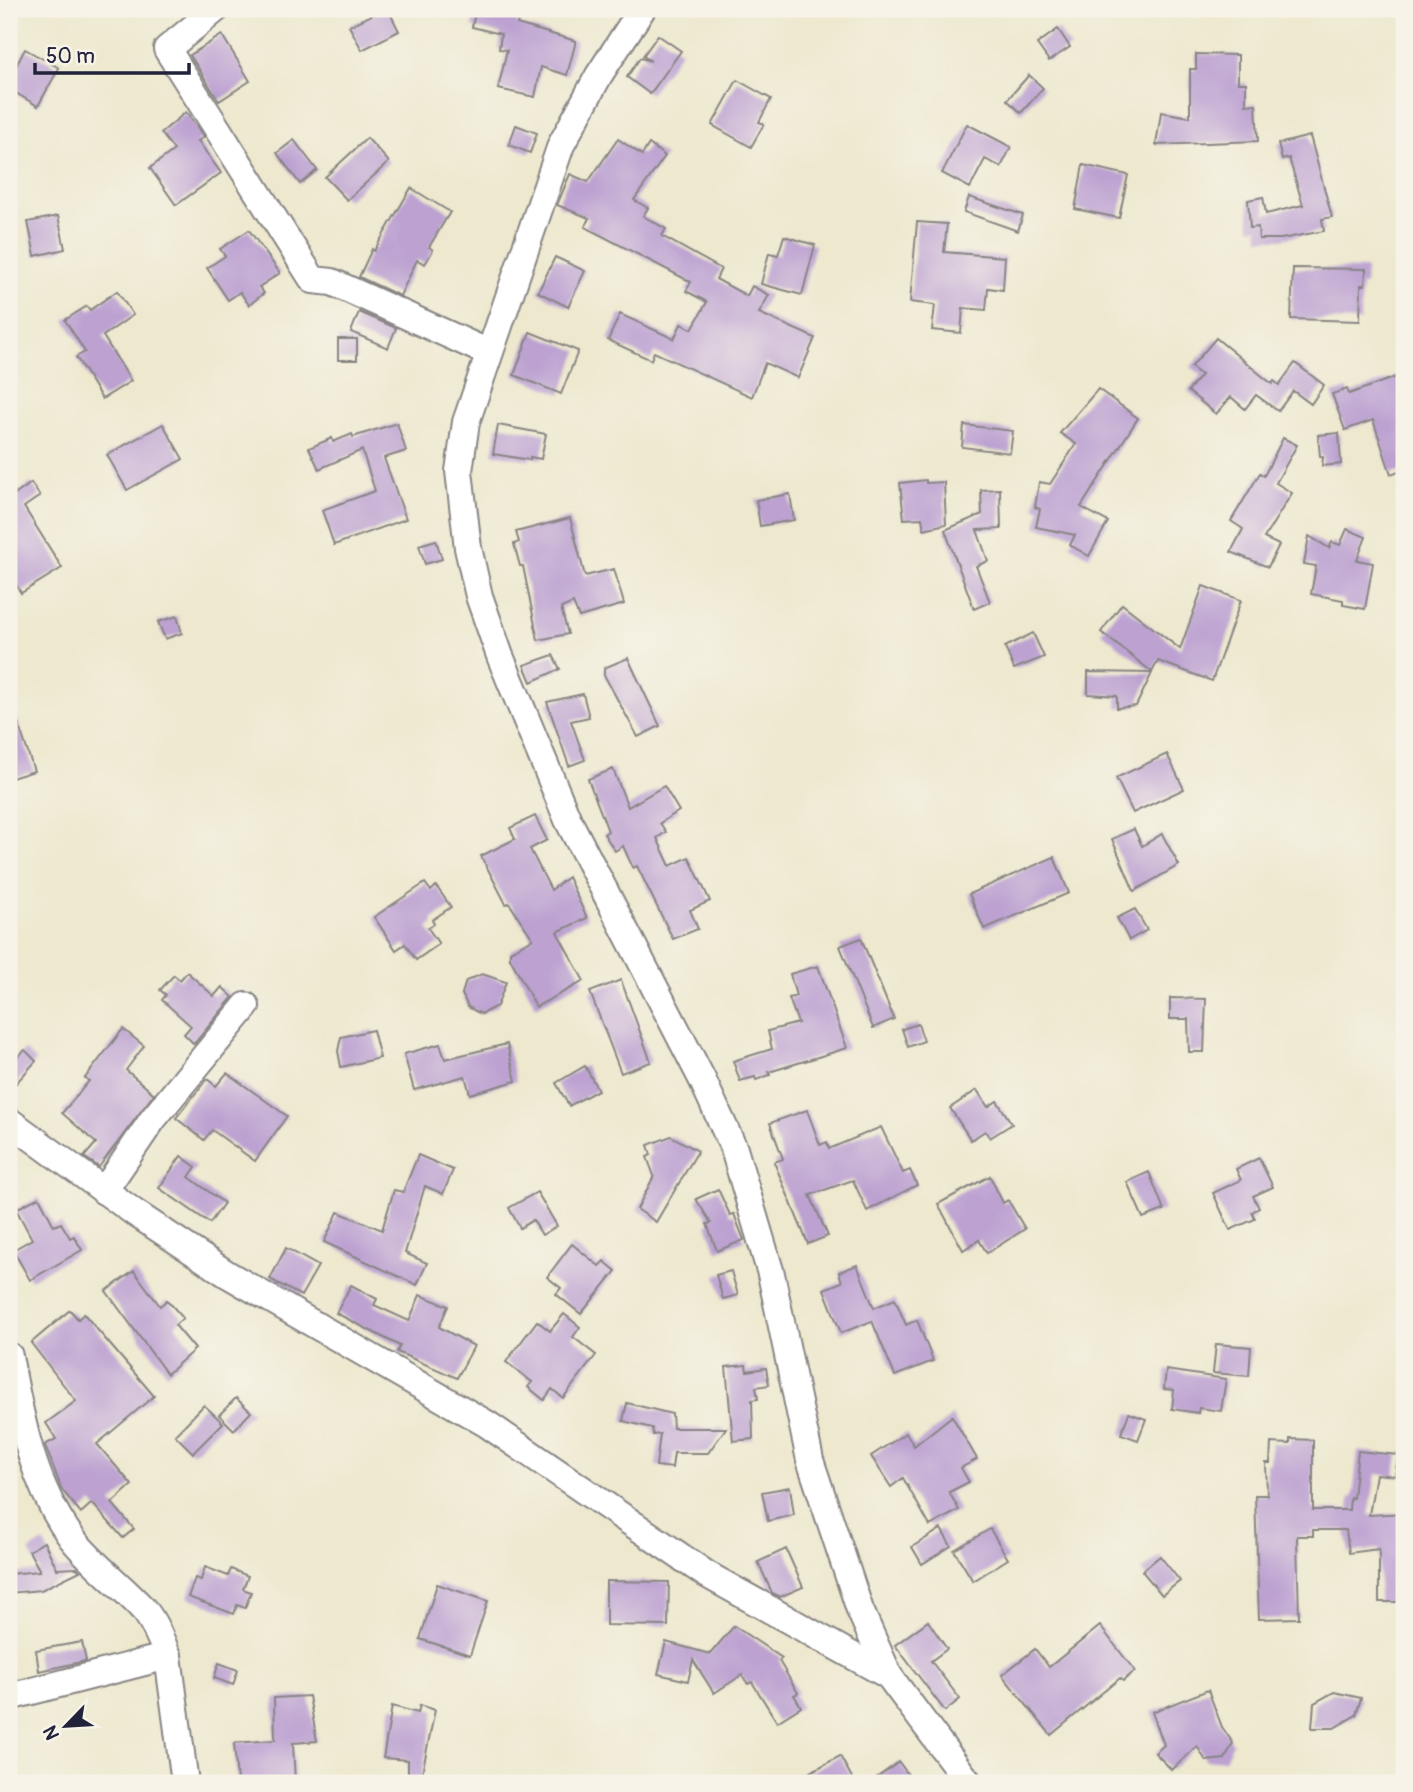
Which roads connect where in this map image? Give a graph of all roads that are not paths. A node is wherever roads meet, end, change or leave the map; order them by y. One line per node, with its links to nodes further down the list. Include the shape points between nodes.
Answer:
1 (216, 9): 3 (street, via 167,49 313,280 332,282)
2 (642, 9): 3 (street, via 561,145)
3 (489, 353): 9 (street, via 466,422 459,471 479,596 568,820 734,1149 771,1274 810,1460 860,1610)
4 (246, 1006): 6 (street, via 153,1119)
5 (9, 1121): 6 (street)
6 (104, 1191): 9 (street, via 227,1274 487,1424 706,1574)
7 (9, 1356): 8 (street, via 28,1450 49,1501 101,1570 146,1611)
8 (168, 1656): 10 (street); 11 (street)
9 (888, 1676): 12 (street)
10 (9, 1697)
11 (185, 1783)
12 (970, 1783)

